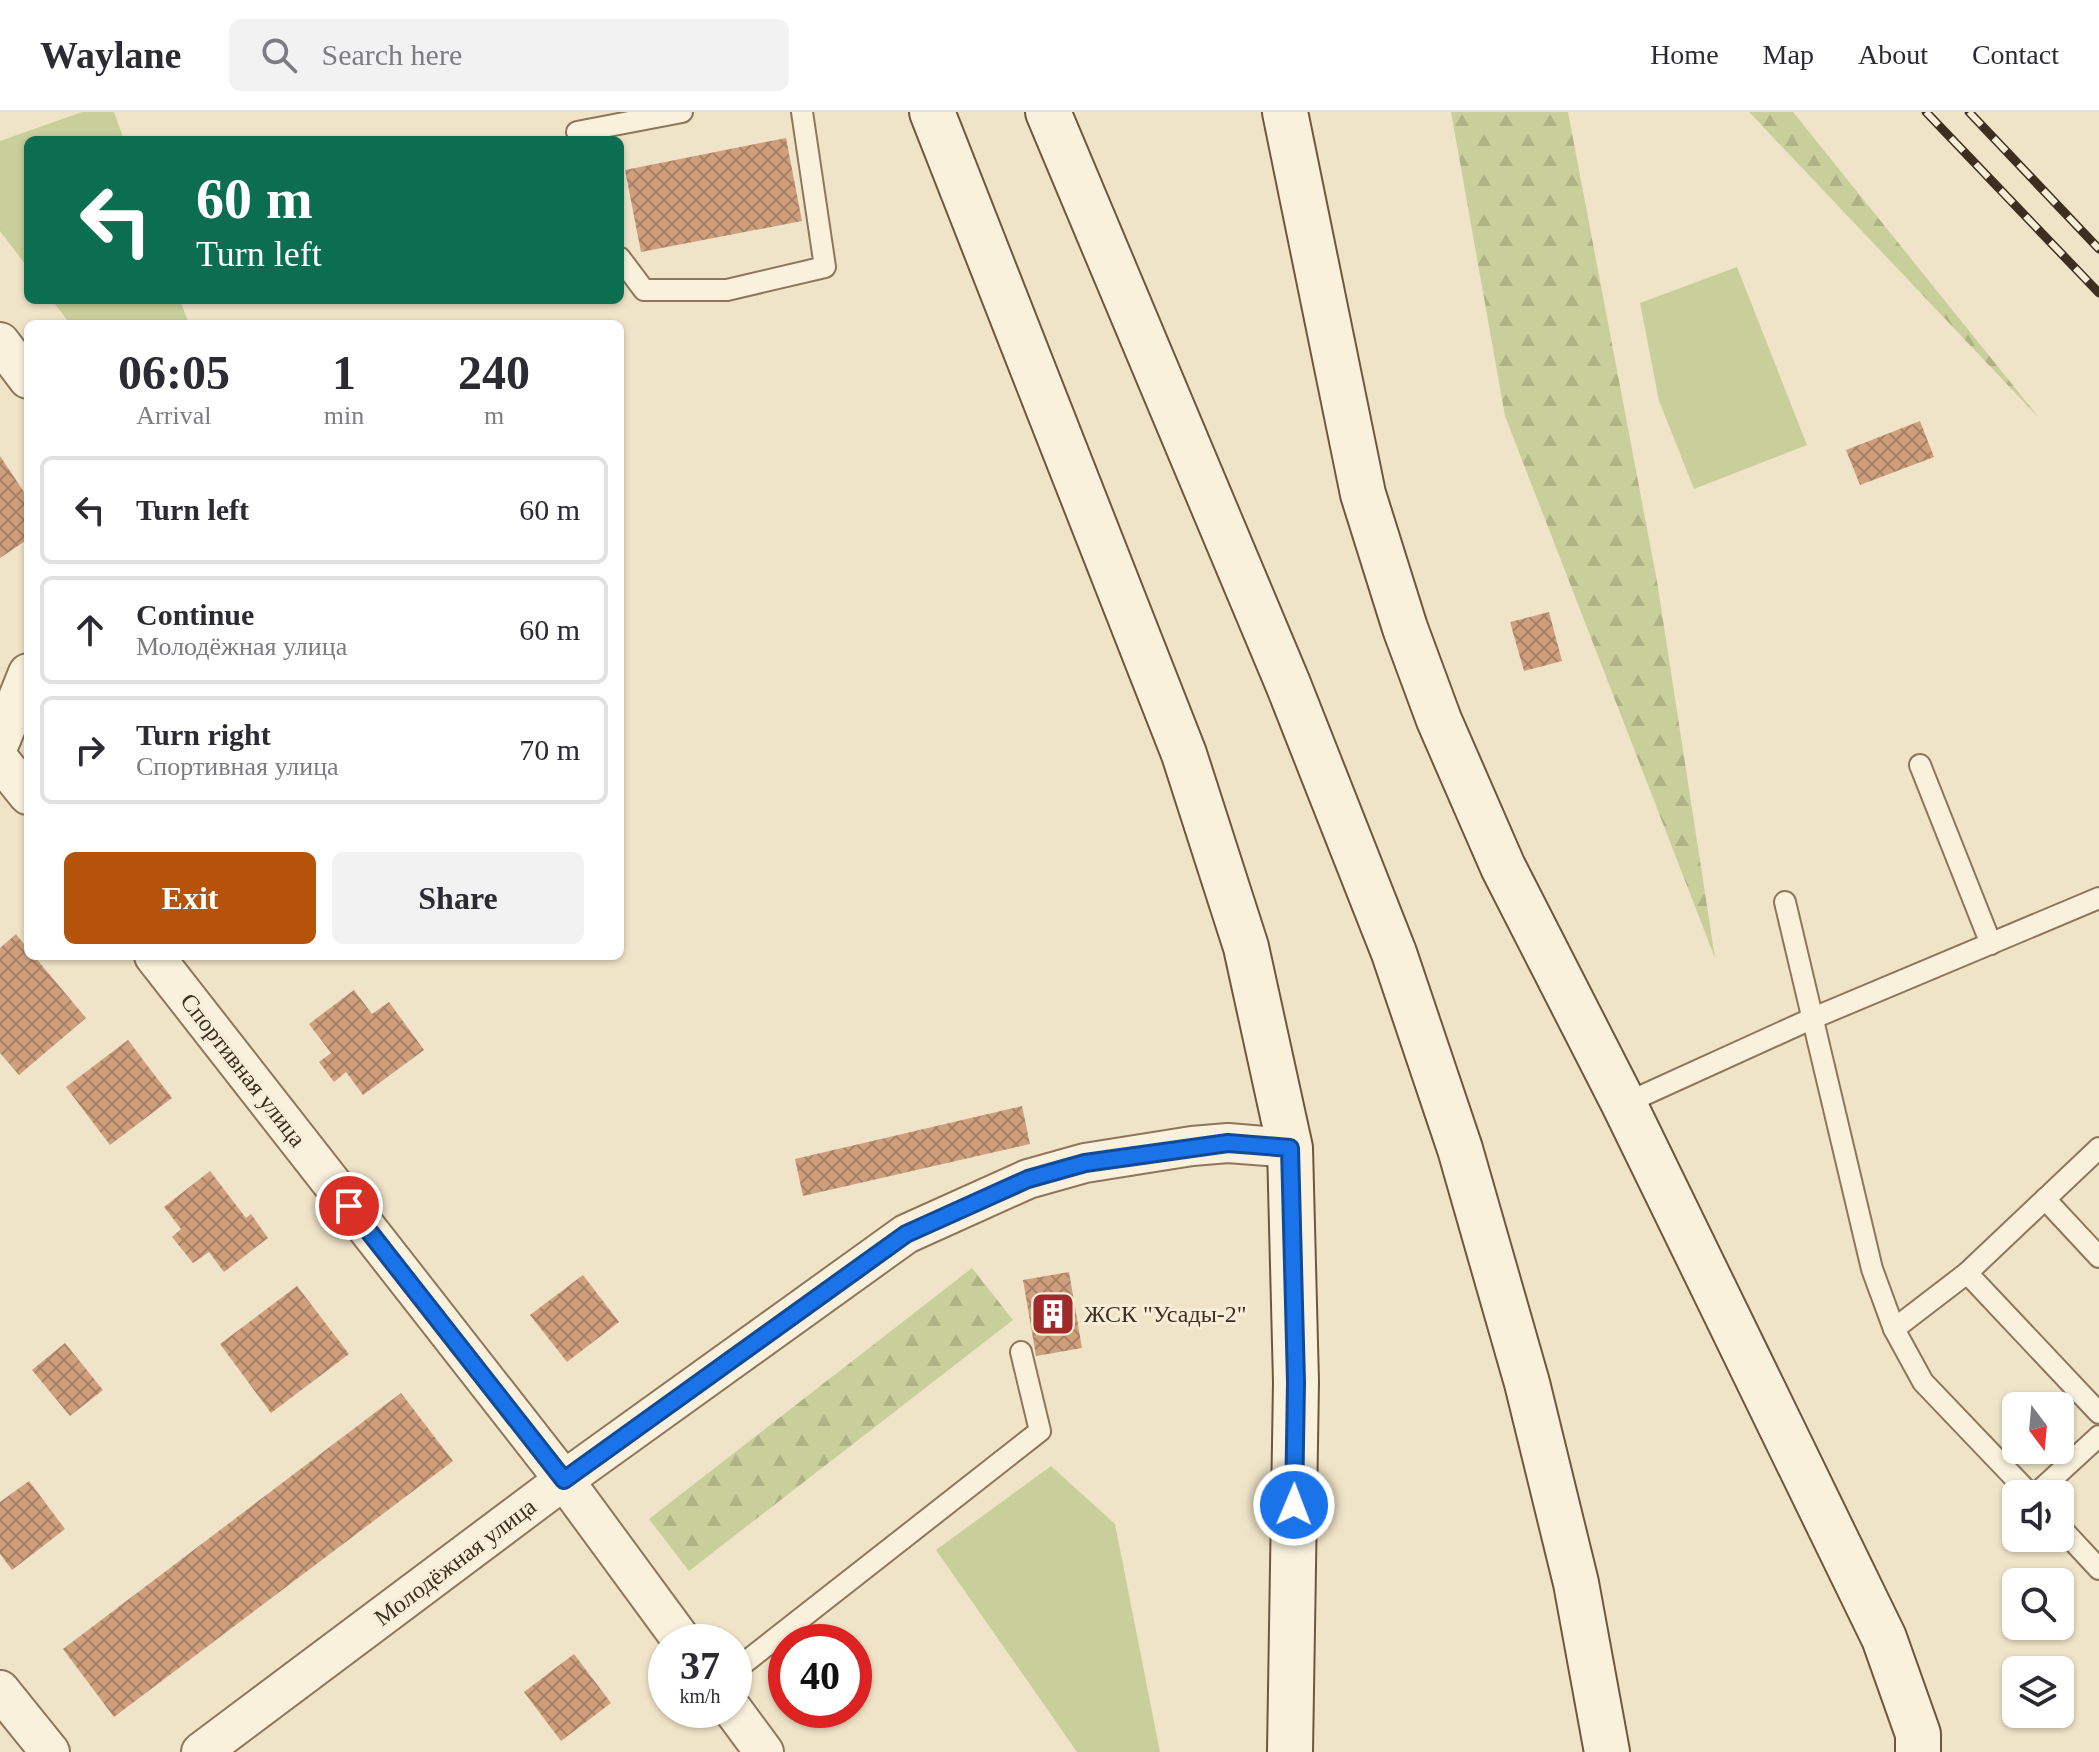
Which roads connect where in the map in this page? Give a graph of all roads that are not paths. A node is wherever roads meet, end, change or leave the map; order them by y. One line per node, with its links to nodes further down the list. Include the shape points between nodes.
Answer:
1 (569, 112): 7 (lane)
2 (682, 112): 7 (lane)
3 (802, 112): 8 (lane, via 825,267 727,290 644,290)
4 (932, 112): 22 (street, via 1184,754 1246,947)
5 (1048, 112): 44 (street, via 1288,684 1394,953 1460,1149 1527,1383 1576,1583)
6 (1285, 112): 21 (street, via 1363,494 1405,628 1503,867)
7 (578, 136)
8 (624, 263)
9 (0, 342): 10 (street)
10 (24, 374)
11 (24, 683): 12 (street)
12 (0, 742)
13 (0, 760): 15 (street)
14 (1920, 765): 18 (lane)
15 (24, 790)
16 (2099, 898): 18 (lane)
17 (1785, 902): 20 (lane)
18 (1991, 944): 20 (lane)
19 (157, 960): 31 (street, Спортивная улица)
20 (1811, 1019): 21 (lane); 27 (lane, via 1872,1269)
21 (1624, 1104): 45 (street, via 1884,1638 1918,1734)
22 (1290, 1148): 31 (street, Молодёжная улица, via 1228,1143 1085,1163 1028,1179 906,1234); 43 (street, via 1296,1382)
23 (2099, 1148): 24 (lane)
24 (2045, 1199): 25 (lane); 26 (lane)
25 (2099, 1257)
26 (1967, 1273): 27 (lane); 29 (lane)
27 (1894, 1329): 32 (lane, via 1923,1382)
28 (1021, 1352): 37 (lane, via 1040,1431)
29 (2099, 1413)
30 (2099, 1436): 33 (lane)
31 (564, 1480): 36 (street, Спортивная улица); 41 (street, Молодёжная улица)
32 (2017, 1480)
33 (2051, 1480)
34 (2074, 1542): 35 (lane)
35 (2099, 1569)
36 (670, 1624)
37 (752, 1657)
38 (0, 1690): 40 (street)
39 (746, 1728): 42 (street)
40 (50, 1752)
41 (201, 1752)
42 (764, 1752)
43 (1290, 1752)
44 (1607, 1752)
45 (1918, 1752)

